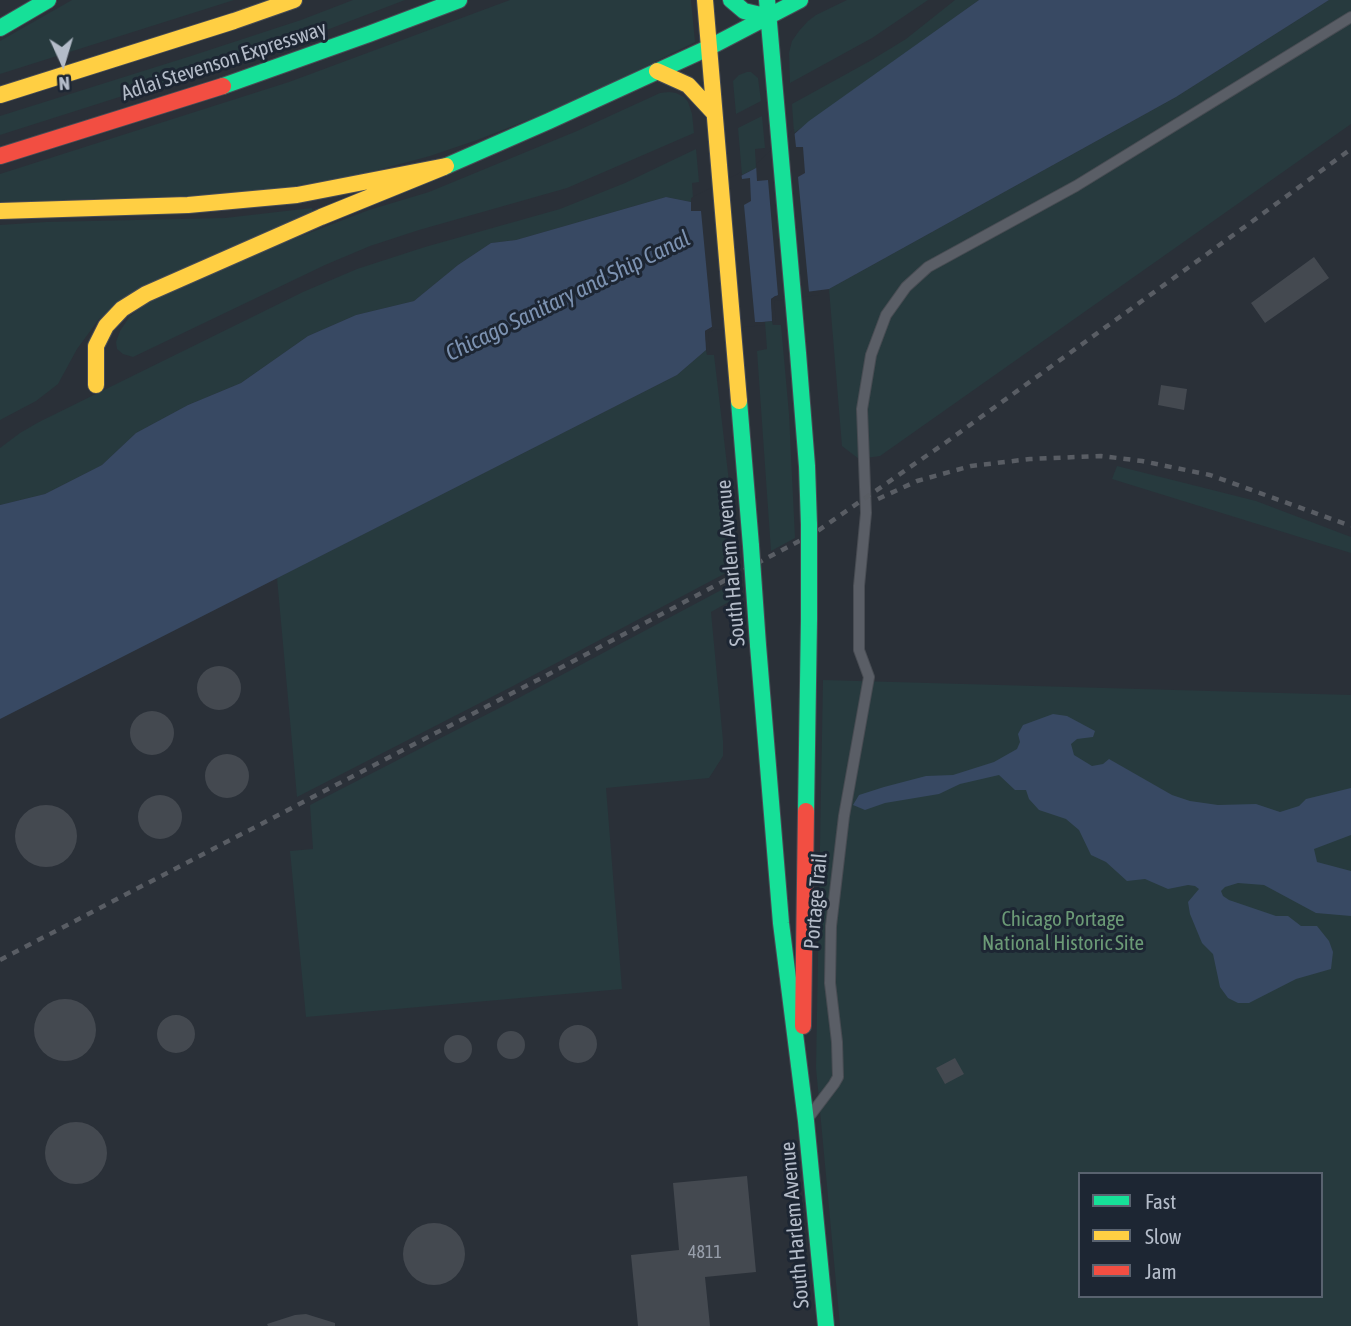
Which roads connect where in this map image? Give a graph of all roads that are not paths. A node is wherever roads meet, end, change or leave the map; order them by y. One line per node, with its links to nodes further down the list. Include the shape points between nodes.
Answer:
1 (48, 0): 10 (main road)
2 (294, 0): 13 (main road, Adlai Stevenson Expressway)
3 (459, 0): 15 (main road, Adlai Stevenson Expressway, via 237,81)
4 (705, 0): 11 (main road, South Harlem Avenue)
5 (731, 0): 9 (main road, via 744,11)
6 (767, 0): 9 (main road, South Harlem Avenue)
7 (800, 0): 9 (main road)
8 (1351, 17): 19 (street, Portage Trail, via 1076,186 928,268 906,287 886,315 871,355 862,410 866,513 859,650 870,677 844,816 831,926 830,984 838,1077)
9 (769, 18): 11 (main road); 19 (main road, South Harlem Avenue, bridge, via 810,543 803,990)
10 (0, 28)
11 (708, 47): 12 (main road); 14 (main road, South Harlem Avenue)
12 (657, 71): 14 (main road, via 688,85); 16 (main road)
13 (0, 95)
14 (714, 113): 19 (main road, South Harlem Avenue, bridge, via 782,932)
15 (0, 156)
16 (446, 166): 17 (main road, via 297,195 188,205); 18 (main road, via 146,294 122,309 96,346)
17 (0, 211)
18 (96, 385)
19 (806, 1121): 20 (main road, South Harlem Avenue)
20 (826, 1326)

